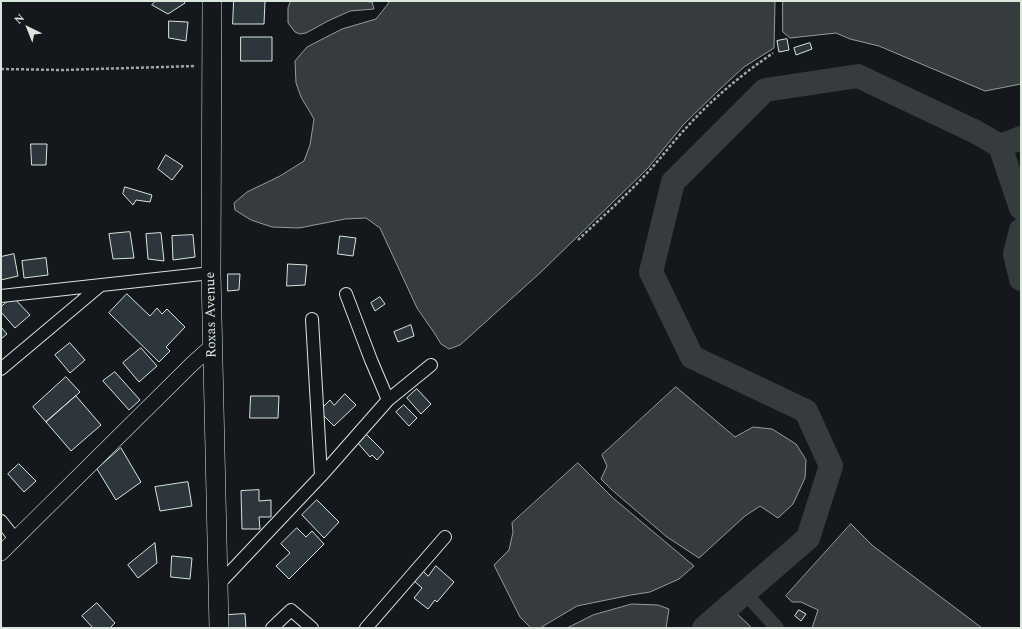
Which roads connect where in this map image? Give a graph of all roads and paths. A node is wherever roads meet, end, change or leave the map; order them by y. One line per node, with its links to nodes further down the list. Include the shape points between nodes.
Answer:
1 (212, 1): 3 (main road, Roxas Avenue)
2 (773, 53): 5 (path, via 752,67 686,127 630,191)
3 (212, 66): 4 (path); 6 (main road, Roxas Avenue)
4 (1, 69)
5 (578, 240)
6 (211, 273): 7 (street); 11 (main road, Roxas Avenue)
7 (101, 284): 9 (street); 13 (street)
8 (346, 294): 14 (street)
9 (1, 296)
10 (312, 319): 15 (street)
11 (212, 346): 18 (street); 20 (main road, Roxas Avenue)
12 (431, 365): 14 (street)
13 (1, 369)
14 (388, 400): 15 (street)
15 (321, 476): 20 (street)
16 (1, 521): 18 (street)
17 (444, 537): 24 (street)
18 (15, 539): 19 (street)
19 (1, 553)
20 (218, 584): 21 (main road, Roxas Avenue)
21 (219, 628)
22 (272, 628): 23 (street, via 291,610)
23 (312, 628)
24 (366, 628)

